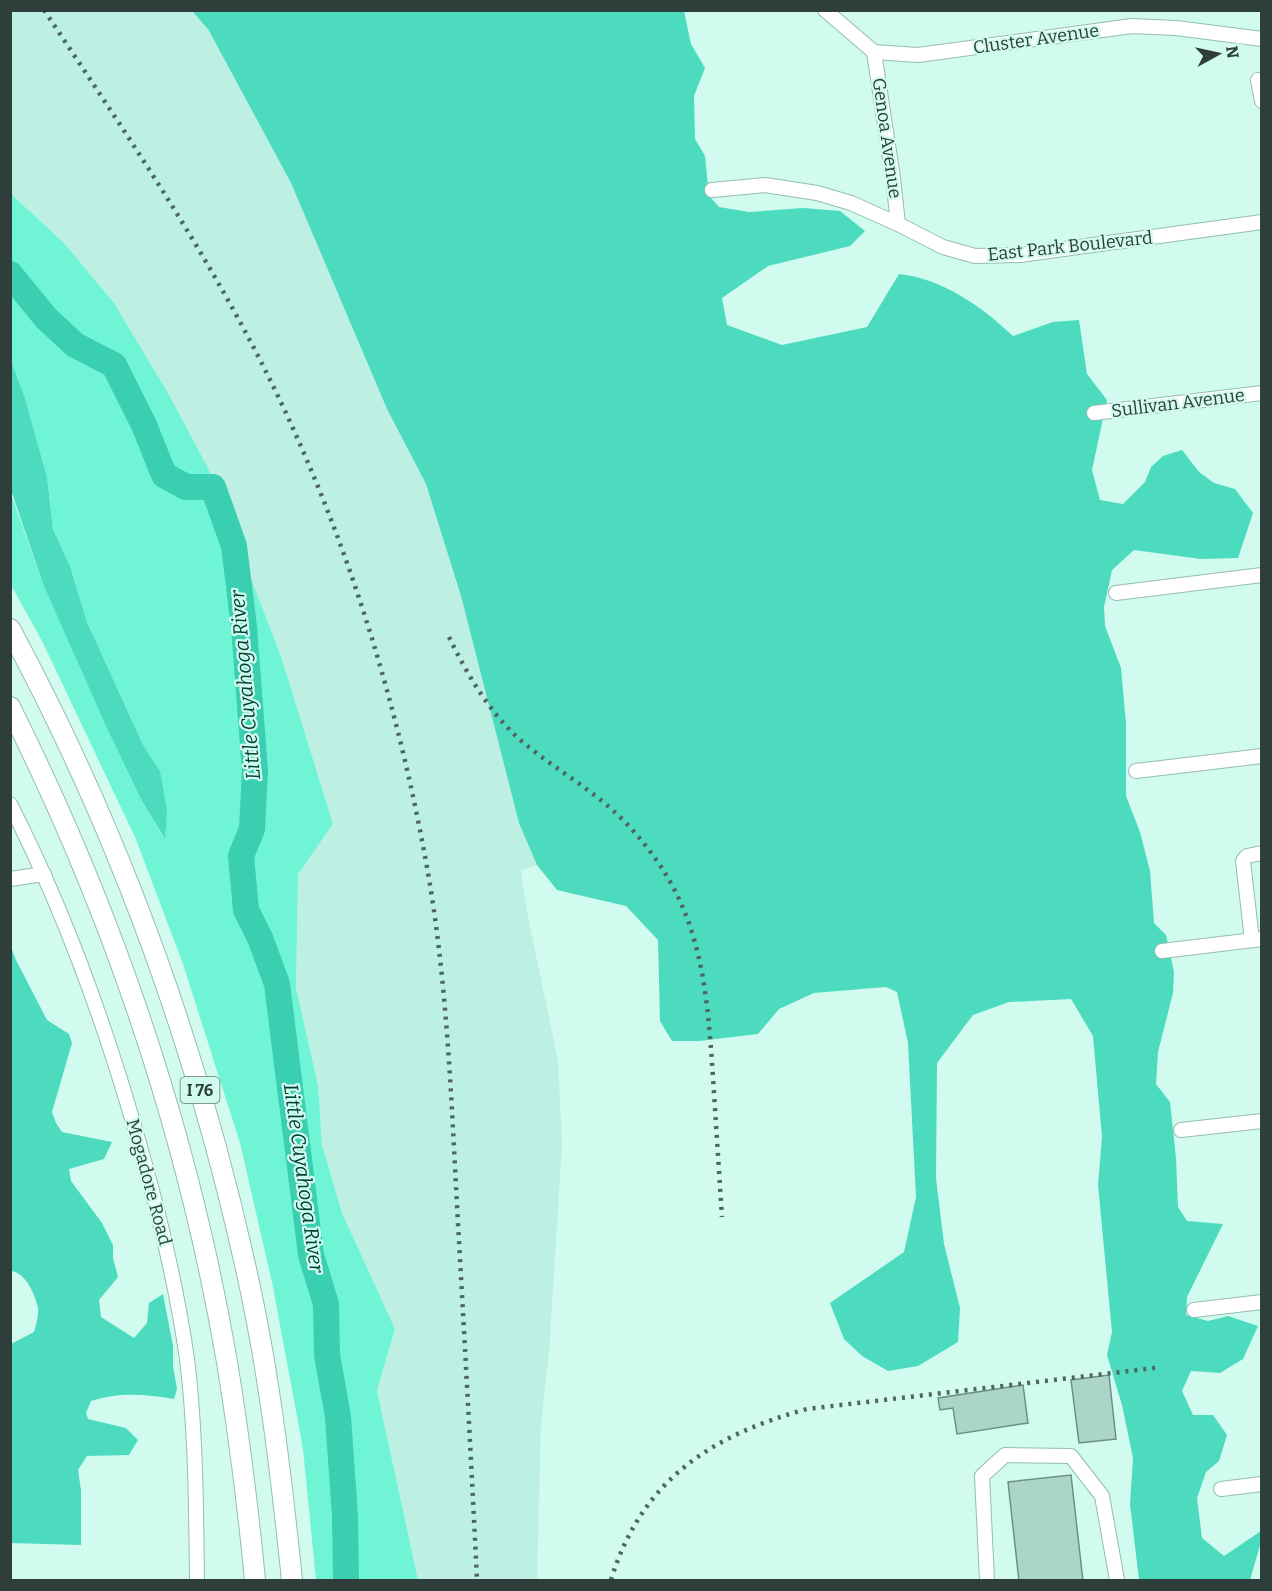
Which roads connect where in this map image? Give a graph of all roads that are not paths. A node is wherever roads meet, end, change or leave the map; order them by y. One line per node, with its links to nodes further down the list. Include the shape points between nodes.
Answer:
1 (825, 10): 3 (street)
2 (1262, 39): 3 (street, Cluster Avenue, via 1132,26 918,55)
3 (874, 52): 8 (street, Genoa Avenue)
4 (1258, 80): 5 (street)
5 (1262, 101)
6 (712, 190): 8 (street, East Park Boulevard, via 765,185 795,189 851,203)
7 (1262, 222): 8 (street, East Park Boulevard, via 1020,255 975,256 944,247)
8 (898, 224)
9 (1262, 393): 10 (street, Sullivan Avenue)
10 (1095, 413)
11 (1262, 575): 12 (street)
12 (1116, 593)
13 (10, 629): 31 (highway, I 76, via 43,689 99,811 184,1037 218,1153 251,1293 272,1413)
14 (10, 707): 30 (highway, I 76, via 104,920 165,1101 203,1245 226,1360)
15 (1262, 756): 16 (street)
16 (1136, 771)
17 (10, 804): 19 (street, Mogadore Road)
18 (1262, 854): 21 (street, via 1247,856 1243,861)
19 (44, 874): 20 (street); 29 (street, Mogadore Road, via 108,1042 167,1250 190,1391)
20 (10, 879)
21 (1257, 939): 22 (street)
22 (1162, 951)
23 (1262, 1120): 24 (street)
24 (1181, 1130)
25 (1262, 1302): 26 (street)
26 (1194, 1310)
27 (1262, 1484): 28 (street)
28 (1221, 1489)
29 (197, 1581)
30 (255, 1581)
31 (292, 1581)
32 (987, 1581): 33 (street, via 982,1476 1005,1455 1071,1456 1101,1496)
33 (1117, 1581)

